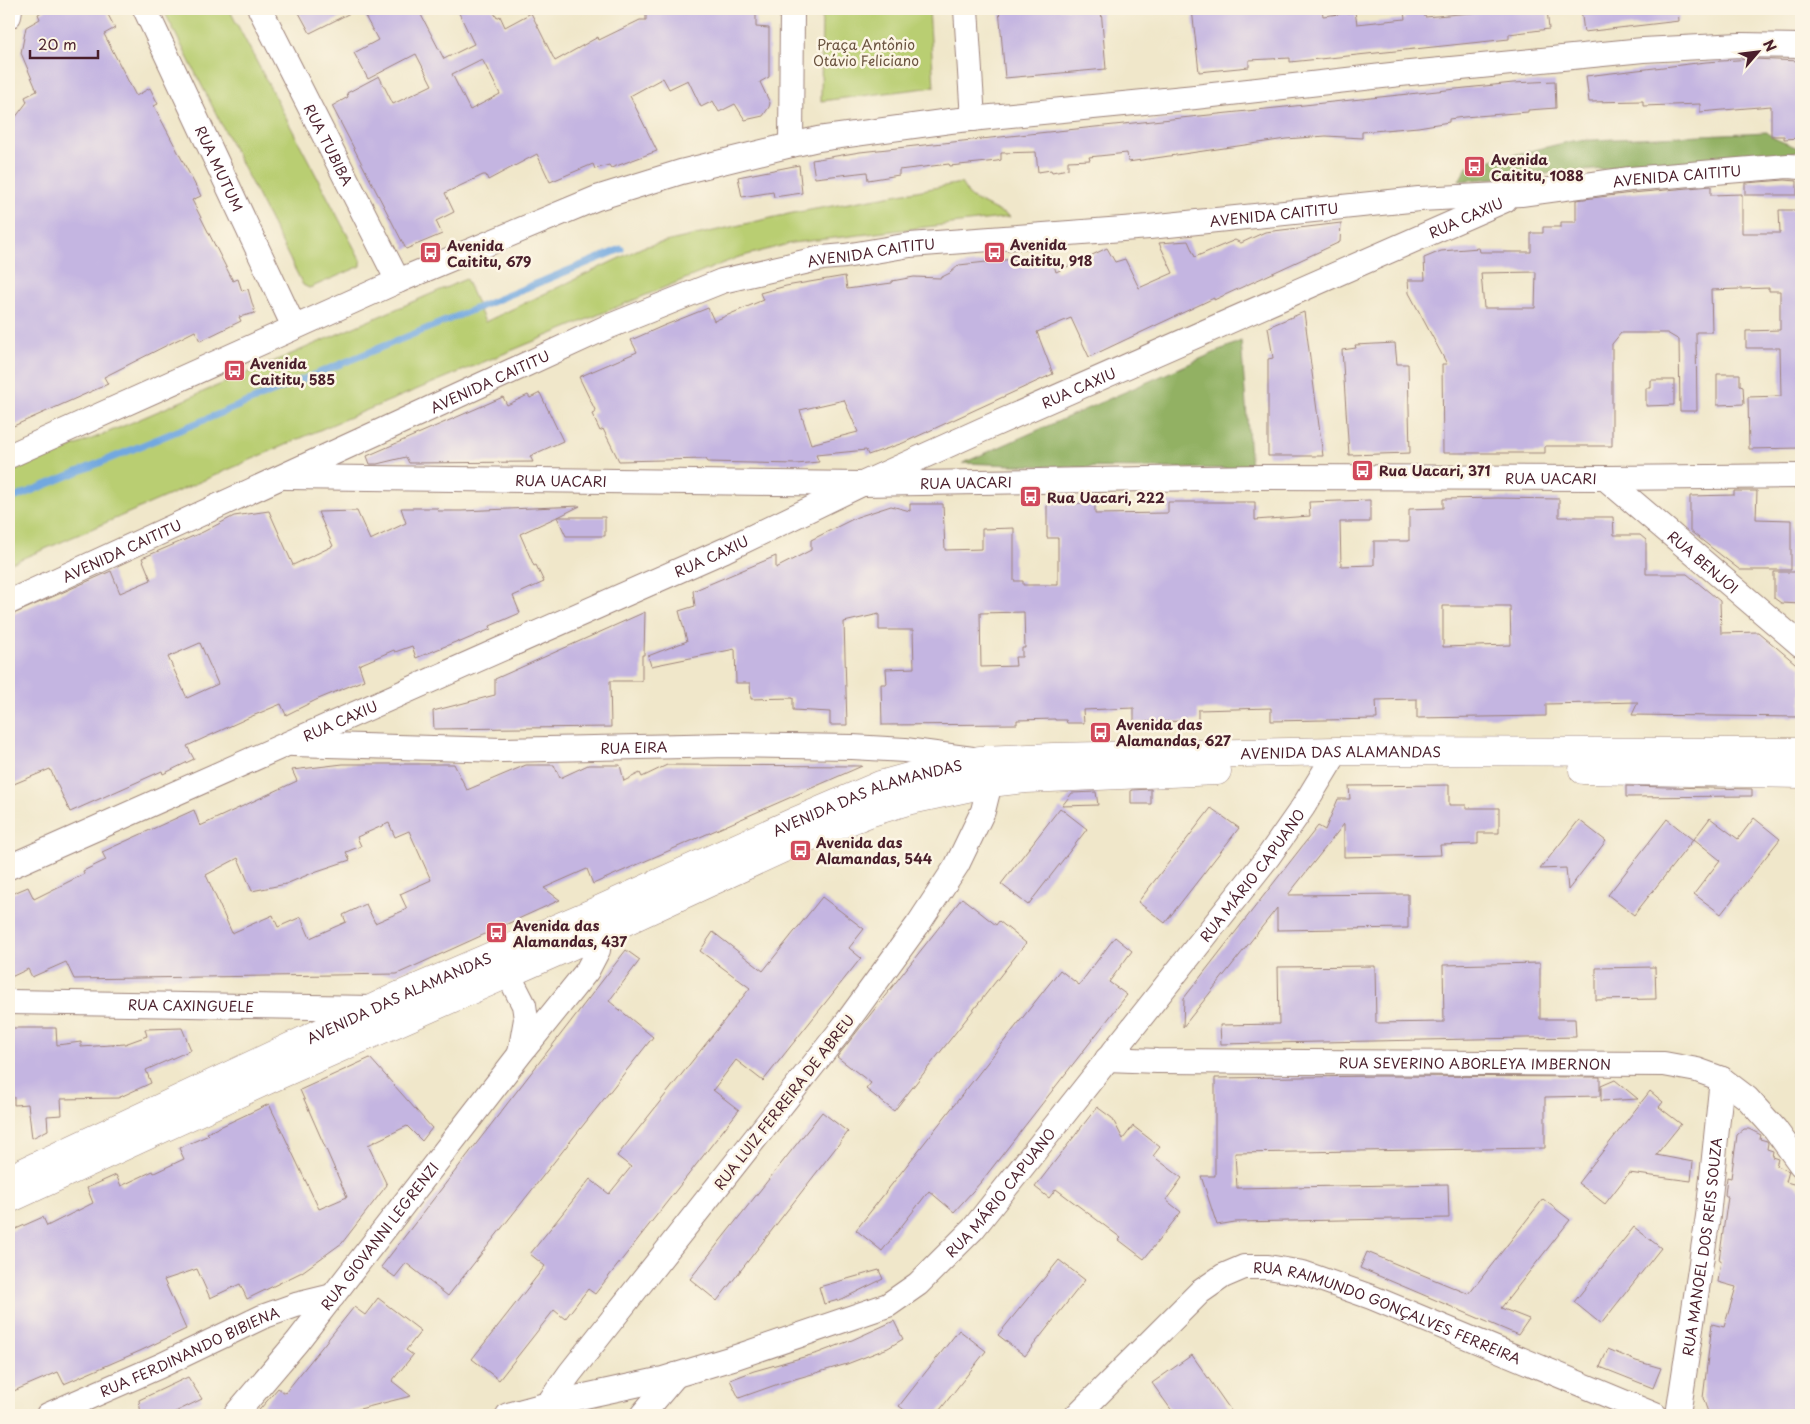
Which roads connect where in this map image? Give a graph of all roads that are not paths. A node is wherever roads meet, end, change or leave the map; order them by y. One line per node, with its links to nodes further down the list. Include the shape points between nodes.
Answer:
1 (10, 9): 6 (street)
2 (145, 9): 15 (street, RUA MUTUM)
3 (260, 9): 14 (street, RUA TUBIBA)
4 (792, 9): 9 (street)
5 (966, 9): 8 (street)
6 (9, 16)
7 (1801, 46): 8 (street, via 1740,45 1644,50)
8 (973, 119): 9 (street)
9 (792, 145): 14 (street, via 680,172 597,198)
10 (1801, 167): 11 (street, AVENIDA CAITITU, via 1630,179)
11 (1521, 194): 12 (street, AVENIDA CAITITU); 13 (street, RUA CAXIU)
12 (1419, 199): 13 (street, RUA CAXIU); 18 (street, AVENIDA CAITITU, via 1149,227 910,245 822,258 722,281 605,328)
13 (1410, 242): 20 (street, RUA CAXIU)
14 (398, 280): 15 (street)
15 (294, 327): 16 (street)
16 (9, 456)
17 (1801, 476): 19 (street, RUA UACARI)
18 (281, 477): 20 (street, RUA UACARI); 21 (street, AVENIDA CAITITU)
19 (1605, 478): 20 (street, RUA UACARI, via 1260,477); 22 (street, RUA BENJOI)
20 (862, 484): 23 (street, RUA CAXIU, via 725,550)
21 (9, 602)
22 (1801, 645)
23 (287, 744): 26 (street, RUA EIRA, via 503,750 729,745 852,747 905,750); 28 (street, RUA CAXIU)
24 (1801, 752): 25 (street, AVENIDA DAS ALAMANDAS)
25 (1332, 760): 26 (street, AVENIDA DAS ALAMANDAS, via 1053,756); 27 (street, AVENIDA DAS ALAMANDAS); 35 (street, RUA MÁRIO CAPUANO, via 1268,856)
26 (986, 772): 29 (street, AVENIDA DAS ALAMANDAS, via 923,773 880,785 787,825); 42 (street, RUA LUIZ FERREIRA DE ABREU, via 983,811 958,865 919,924 844,1026)
27 (1801, 774)
28 (9, 867)
29 (597, 922): 30 (street, AVENIDA DAS ALAMANDAS); 34 (street, RUA GIOVANNI LEGRENZI, via 598,950 587,971)
30 (503, 963): 32 (street, AVENIDA DAS ALAMANDAS); 33 (street, AVENIDA DAS ALAMANDAS); 34 (street, RUA GIOVANNI LEGRENZI, via 524,1005 526,1019)
31 (9, 1002): 32 (street, RUA CAXINGUELE)
32 (374, 1008): 33 (street); 38 (street, AVENIDA DAS ALAMANDAS)
33 (398, 1021): 39 (street, AVENIDA DAS ALAMANDAS)
34 (520, 1054): 40 (street, RUA GIOVANNI LEGRENZI)
35 (1107, 1059): 36 (street, RUA SEVERINO ABORLEYA IMBERNON, via 1157,1062 1664,1064); 41 (street, RUA MÁRIO CAPUANO, via 973,1229 918,1284 888,1305)
36 (1722, 1079): 37 (street, RUA SEVERINO ABORLEYA IMBERNON, via 1746,1098 1775,1129); 49 (street, RUA MANOEL DOS REIS SOUZA, via 1708,1216)
37 (1801, 1165)
38 (9, 1179)
39 (9, 1199)
40 (333, 1296): 43 (street, RUA FERDINANDO BIBIENA, via 262,1317); 44 (street, RUA GIOVANNI LEGRENZI)
41 (676, 1375): 42 (street, RUA MÁRIO CAPUANO); 46 (street)
42 (548, 1404): 45 (street, RUA MÁRIO CAPUANO)
43 (48, 1415)
44 (235, 1415)
45 (508, 1415)
46 (642, 1415)
47 (1077, 1415): 48 (street, RUA RAIMUNDO GONÇALVES FERREIRA, via 1200,1292 1223,1276 1244,1267 1268,1267 1303,1273 1370,1297)
48 (1654, 1415)
49 (1678, 1415)

